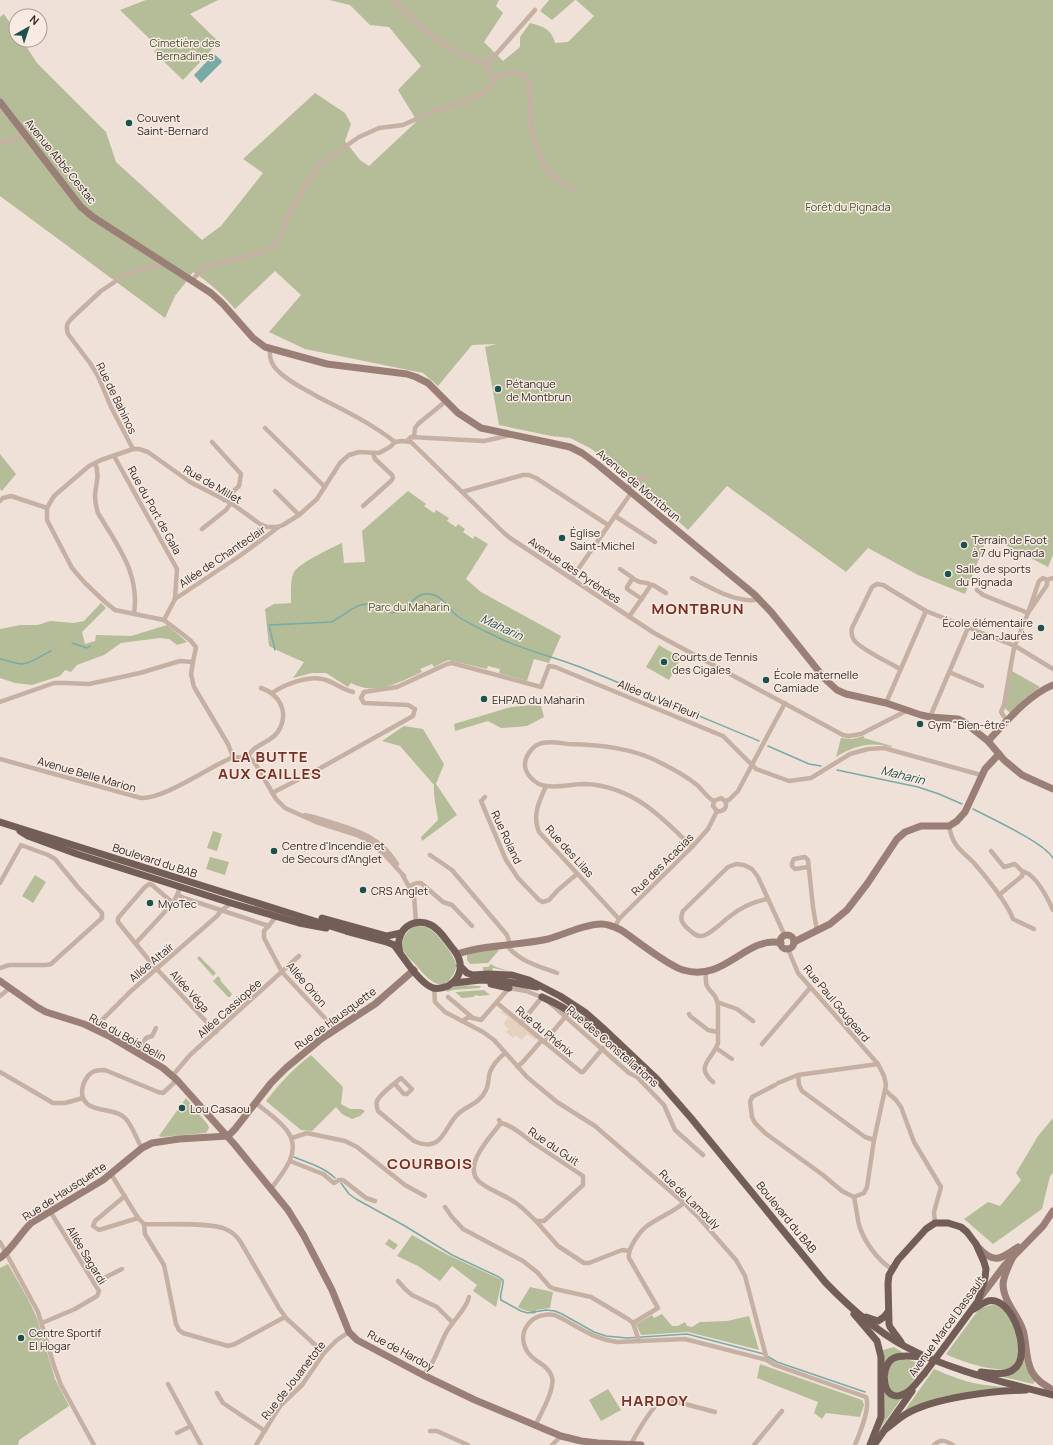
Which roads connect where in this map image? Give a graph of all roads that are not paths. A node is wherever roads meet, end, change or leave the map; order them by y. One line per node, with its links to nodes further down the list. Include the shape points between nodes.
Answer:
1 (392, 0): 3 (street, via 428,33 454,51)
2 (535, 10): 3 (street)
3 (485, 64): 4 (street)
4 (494, 76): 8 (street, via 515,72 522,73 528,78 531,123 539,153 551,175); 11 (street, via 493,84 487,91 462,103 436,110 403,125 379,128 359,137 319,166 289,213 281,235 273,247 261,253 203,267)
5 (0, 102): 6 (street, Avenue Abbé Cestac)
6 (25, 134): 7 (street); 9 (street, Avenue Abbé Cestac, via 81,206 93,217)
7 (0, 143)
8 (574, 190)
9 (165, 263): 10 (street, Avenue Abbé Cestac); 20 (street, Rue de Bahinos, via 125,275 101,291 71,319 66,328 98,376)
10 (172, 267): 11 (street, Avenue de Montbrun)
11 (192, 280): 12 (street, Avenue de Montbrun, via 218,299 253,338)
12 (270, 349): 13 (street, Avenue de Montbrun, via 327,364 416,377 428,384); 19 (street, via 270,360 293,383 370,425)
13 (446, 402): 15 (street, Avenue de Montbrun, via 476,425); 16 (street, via 418,424)
14 (265, 428): 25 (street)
15 (512, 435): 16 (street, via 484,441); 27 (street, Avenue de Montbrun, via 578,450)
16 (414, 437): 17 (street)
17 (407, 441): 19 (street); 28 (street, Avenue des Pyrénées, via 415,445)
18 (212, 442): 29 (street, via 241,474 239,486)
19 (395, 442): 21 (street, via 384,451)
20 (133, 449): 22 (street, Rue de Bahinos); 29 (street, Rue de Millet, via 148,452 190,482)
21 (373, 454): 25 (street, via 360,452 349,455 340,463); 32 (street, via 393,478)
22 (114, 456): 23 (street, Rue de Bahinos); 49 (street, Rue du Port de Gala, via 177,569)
23 (95, 463): 33 (street, Rue de Bahinos, via 54,496); 54 (street, via 98,469 96,507 128,564 132,576)
24 (647, 476): 27 (street, via 635,482)
25 (325, 487): 34 (street)
26 (275, 491): 34 (street)
27 (629, 491): 35 (street); 51 (street, Avenue de Montbrun)
28 (462, 492): 36 (street, via 523,475 529,476); 41 (street, Avenue des Pyrénées, via 503,532)
29 (224, 500): 31 (street, Rue de Millet)
30 (0, 501): 33 (street, via 11,496)
31 (231, 503): 37 (street, Rue de Millet, via 260,524); 38 (street)
32 (363, 506)
33 (47, 508): 54 (street, via 47,520 72,568 110,607)
34 (299, 515): 37 (street)
35 (615, 516): 36 (street); 39 (street)
36 (608, 525): 41 (street)
37 (278, 527): 49 (street, Allée de Chanteclair, via 241,555)
38 (202, 529)
39 (655, 542)
40 (620, 568): 42 (street)
41 (572, 578): 55 (street, Avenue des Pyrénées)
42 (633, 578): 46 (street); 50 (street, via 627,589)
43 (692, 578): 51 (street, via 729,596 748,600)
44 (1053, 578): 45 (street)
45 (1047, 580): 53 (street, via 1047,585); 53 (street, via 1042,578 1039,581)
46 (652, 585): 48 (street); 50 (street)
47 (977, 590): 53 (street, via 983,595)
48 (666, 593)
49 (175, 598): 56 (street, Rue du Port de Gala)
50 (642, 599): 55 (street)
51 (759, 599): 70 (street, Avenue de Montbrun, via 833,687 846,694)
52 (926, 611): 57 (street); 60 (street); 60 (street, via 883,585 877,584 872,587 852,628 853,639 859,645)
53 (1028, 613): 58 (street)
54 (134, 614): 56 (street)
55 (629, 616): 69 (street, Avenue des Pyrénées, via 669,642)
56 (164, 620): 59 (street, via 195,645)
57 (968, 628): 58 (street); 62 (street)
58 (1015, 646): 61 (street); 73 (street, via 1001,712)
59 (193, 662): 68 (street, via 180,661 89,684 54,683); 76 (street, via 191,674 194,687)
60 (900, 669): 70 (street)
61 (1053, 669)
62 (950, 672): 64 (street); 72 (street)
63 (1053, 685): 73 (street, via 1040,691)
64 (982, 686)
65 (261, 688): 67 (street)
66 (353, 692): 67 (street, via 318,678 304,680)
67 (272, 693): 77 (street, via 279,701 284,718 282,725 276,735 253,750)
68 (0, 702)
69 (785, 703): 71 (street, Avenue des Pyrénées, via 849,736 861,734); 79 (street)
70 (886, 703): 71 (street, Avenue de Montbrun)
71 (908, 710): 72 (street, Avenue de Montbrun)
72 (930, 717): 74 (street, Avenue de Montbrun, via 964,722)
73 (1008, 721): 74 (street)
74 (988, 741): 75 (street, Avenue de Montbrun)
75 (998, 754): 80 (street); 82 (street, Avenue de Montbrun, via 1022,775)
76 (233, 757): 77 (street); 78 (street, Avenue Belle Marion, via 169,791 146,798)
77 (248, 757): 83 (street, via 255,763)
78 (0, 759)
79 (752, 765): 80 (street, Allée du Val Fleuri, via 756,769 789,781 801,780 819,774 850,754 884,748); 83 (street, Allée du Val Fleuri, via 723,736 556,667 549,666 541,687 452,663 397,687 367,691 361,698 364,704 408,705 415,712 405,722); 86 (street, via 738,791)
80 (981, 775): 90 (street, via 965,812)
81 (546, 786): 85 (street, via 537,783 527,771 525,764 532,749 540,743 600,745 646,755 683,775); 91 (street, via 586,784 630,796 652,808); 96 (street, Rue des Lilas, via 536,810 537,827)
82 (1053, 789)
83 (272, 793): 99 (street, via 285,808 368,840 404,876)
84 (485, 797): 96 (street, Rue Roland, via 481,801 506,860 518,878 539,900 549,900)
85 (714, 801): 86 (street, via 721,798); 87 (street, via 713,806)
86 (725, 801): 87 (street, via 725,809)
87 (717, 811): 91 (street, Rue des Acacias, via 708,829)
88 (0, 822): 89 (main road, Boulevard du BAB)
89 (9, 825): 98 (main road, via 28,836); 110 (main road, Boulevard du BAB)
90 (949, 826): 101 (street, via 955,845); 118 (street, via 921,826 897,838 847,910)
91 (692, 847): 111 (street, Rue des Acacias)
92 (991, 851): 95 (street, via 1004,867 1015,864)
93 (430, 855): 124 (street, via 452,870 507,935)
94 (808, 867): 118 (street)
95 (1023, 872): 101 (street, via 1022,876); 108 (street, via 1029,873 1033,878)
96 (578, 874): 111 (street, Rue des Lilas)
97 (0, 883): 130 (street, via 21,845 48,854 102,913 102,918 51,964 9,965)
98 (178, 886): 100 (main road); 105 (street, via 179,891)
99 (409, 886): 112 (street, via 414,896); 114 (street, via 421,883 443,902 452,905)
100 (190, 890): 102 (street); 104 (main road)
101 (999, 895): 116 (street, via 1014,919)
102 (180, 896): 105 (street); 107 (street)
103 (768, 899): 103 (street, via 752,869 740,864 731,865 685,908 681,913 681,920 695,935 704,936 731,915); 120 (street)
104 (220, 900): 106 (main road); 107 (street)
105 (172, 903): 121 (street); 121 (street, Allée Véga, via 152,885 149,884 145,888 118,918 121,926)
106 (231, 903): 107 (street, Allée Altaïr); 109 (main road)
107 (221, 910): 113 (street); 131 (street, Allée Altaïr)
108 (1053, 910)
109 (276, 917): 113 (street); 117 (main road)
110 (303, 917): 117 (main road, Boulevard du BAB); 119 (main road, Boulevard du BAB, via 321,918 387,936)
111 (619, 919): 115 (street, Rue des Acacias)
112 (416, 922): 119 (main road); 127 (main road, via 437,929)
113 (269, 926): 133 (street, Allée Orion, via 264,931 264,938)
114 (472, 926)
115 (615, 927): 124 (street, via 593,925 547,939); 134 (street, via 674,966 690,972)
116 (1034, 930)
117 (346, 931): 126 (main road, Boulevard du BAB, via 387,942)
118 (817, 931): 122 (street)
119 (401, 932): 126 (main road, via 398,942)
120 (785, 936): 122 (street, via 791,937); 123 (street)
121 (136, 942): 131 (street, Allée Véga)
122 (794, 942): 125 (street)
123 (781, 943): 125 (street); 134 (street, via 761,944 720,968)
124 (510, 944): 127 (street, via 475,948); 135 (street, via 509,948 522,960)
125 (788, 949): 142 (street, Rue Paul Gougeard, via 798,973)
126 (400, 952): 132 (main road)
127 (457, 954): 129 (main road)
128 (299, 956): 133 (street, Allée Cassiopée)
129 (460, 966): 138 (main road, via 460,974); 143 (main road, Boulevard du BAB, via 466,973 473,975 512,975 529,980)
130 (0, 968)
131 (157, 968): 155 (street, Allée Altaïr); 158 (street, Allée Véga)
132 (414, 970): 140 (main road, via 426,984); 157 (street, Rue de Hausquette, via 375,1004)
133 (282, 972): 157 (street, Allée Orion); 158 (street, Allée Cassiopée)
134 (706, 972): 147 (street, via 707,986)
135 (557, 973)
136 (0, 981): 139 (street, Rue du Bois Belin)
137 (475, 981): 138 (main road, Boulevard du BAB); 141 (main road); 143 (main road, Boulevard du BAB, via 503,981)
138 (453, 983): 140 (main road, via 443,988)
139 (10, 988): 144 (street); 155 (street, Rue du Bois Belin, via 46,1012)
140 (434, 988): 152 (street, Rue de Lamouly, via 435,1002 439,1007)
141 (509, 988): 146 (street, Rue des Constellations); 148 (street)
142 (810, 988): 161 (street); 167 (street, Rue Paul Gougeard)
143 (545, 989): 172 (main road, Boulevard du BAB, via 586,1014)
144 (0, 996)
145 (448, 997): 151 (street)
146 (542, 997): 150 (street, Rue des Constellations); 154 (street); 172 (main road, via 585,1021 644,1073)
147 (717, 1002): 153 (street, via 737,1009); 159 (street)
148 (497, 1003): 151 (street, via 481,1020); 154 (street, Rue du Phénix)
149 (689, 1014): 159 (street, via 708,1030)
150 (566, 1016): 160 (street); 162 (street, Rue des Constellations)
151 (473, 1018): 152 (street, via 469,1017)
152 (462, 1021): 165 (street, Rue de Lamouly, via 483,1032)
153 (753, 1022)
154 (521, 1023): 160 (street, Rue du Phénix)
155 (94, 1028): 164 (street, Rue du Bois Belin)
156 (156, 1028): 164 (street)
157 (335, 1029): 177 (street, Rue de Hausquette, via 280,1073)
158 (216, 1032): 171 (street, Allée Cassiopée, via 190,1055)
159 (717, 1032): 163 (street)
160 (543, 1041): 162 (street, Rue du Phénix, via 583,1072); 168 (street)
161 (762, 1044)
162 (603, 1048): 184 (street, Rue des Constellations, via 637,1076 664,1105 675,1130)
163 (716, 1048): 166 (street); 173 (street, via 704,1070 706,1077)
164 (137, 1052): 171 (street, Rue du Bois Belin)
165 (505, 1052): 168 (street, Rue de Lamouly); 174 (street, via 494,1064 486,1090 480,1098 456,1116 442,1138 434,1143 414,1141 378,1111 377,1101)
166 (732, 1059)
167 (878, 1064): 170 (street); 175 (street, via 885,1081)
168 (517, 1066): 192 (street, Rue de Lamouly, via 557,1102 612,1139)
169 (0, 1072): 176 (street, via 53,1103)
170 (798, 1075): 182 (street, via 802,1091 865,1137); 190 (street, via 752,1097 750,1102 755,1124 842,1191)
171 (175, 1078): 176 (street, Allée Cassiopée, via 163,1093 114,1072 97,1070 85,1081 82,1088); 178 (street, Rue du Bois Belin)
172 (657, 1079): 214 (main road, Boulevard du BAB)
173 (713, 1082)
174 (395, 1084)
175 (886, 1092): 182 (street); 199 (street, via 901,1107 914,1142 941,1187 934,1212)
176 (83, 1098): 183 (street, via 91,1106 116,1113 125,1119)
177 (256, 1103): 179 (street, Rue de Hausquette); 181 (street, via 285,1127)
178 (216, 1123): 179 (street, Rue du Bois Belin); 180 (street)
179 (228, 1136): 180 (street, Rue de Hausquette); 187 (street, Rue de Hardoy)
180 (207, 1137): 183 (street, Rue de Hausquette, via 158,1141)
181 (292, 1138): 185 (street); 189 (street, via 307,1133 345,1141 357,1147 405,1185)
182 (874, 1140): 190 (street, via 867,1187 864,1193)
183 (142, 1148): 186 (street, Rue de Hausquette)
184 (703, 1155)
185 (290, 1161): 187 (street); 191 (street, via 323,1174 334,1183 343,1180 366,1198)
186 (111, 1174): 188 (street); 194 (street, Rue de Hausquette)
187 (271, 1189): 223 (street, Rue de Hardoy, via 304,1236 332,1290)
188 (125, 1196): 196 (street); 196 (street, via 95,1221 93,1226 99,1230)
189 (425, 1196)
190 (854, 1197): 209 (street, via 859,1226 868,1244 879,1259)
191 (375, 1201)
192 (684, 1203): 205 (street, via 646,1227); 228 (street, Rue de Lamouly, via 740,1265)
193 (445, 1207): 222 (street, via 463,1229 523,1261 538,1272 550,1287 591,1297)
194 (50, 1211): 206 (street, Rue de Hausquette, via 31,1223); 212 (street, Allée Sagardi)
195 (1053, 1211): 201 (street, Avenue Marcel Dassault)
196 (138, 1218): 200 (street)
197 (536, 1221): 197 (street, Rue du Guit, via 516,1203 482,1185 474,1175 478,1153 500,1122 507,1124 583,1176 583,1185 544,1221); 205 (street, via 558,1246 584,1263 622,1250)
198 (1053, 1221): 201 (street, Avenue Marcel Dassault)
199 (934, 1223): 204 (main road, via 961,1226); 209 (main road)
200 (144, 1224): 219 (street, via 191,1224 221,1228 234,1234); 219 (street, via 145,1234 164,1265 176,1324 183,1333 228,1346)
201 (1043, 1226): 202 (street, Avenue Marcel Dassault)
202 (1032, 1236): 204 (street, via 1004,1257 997,1259 989,1257); 207 (street, Avenue Marcel Dassault)
203 (0, 1242): 206 (street)
204 (976, 1244): 215 (main road, via 986,1269)
205 (629, 1251): 222 (street, via 630,1258 658,1308)
206 (7, 1253): 208 (street, Rue de Hausquette); 220 (street, via 30,1294)
207 (1014, 1255): 215 (street, Avenue Marcel Dassault); 234 (street, via 1005,1274 1004,1293 1022,1330 1032,1372)
208 (0, 1258)
209 (892, 1268): 216 (main road, via 888,1283)
210 (122, 1269): 212 (street)
211 (398, 1281): 221 (street, via 412,1295 437,1307)
212 (94, 1283): 220 (street, Allée Sagardi, via 99,1291 98,1296)
213 (469, 1297): 221 (street)
214 (840, 1298): 218 (main road, Boulevard du BAB); 255 (main road, via 877,1341 880,1348 881,1417)
215 (978, 1301): 217 (main road, Avenue Marcel Dassault)
216 (888, 1312): 218 (main road, via 878,1320); 225 (main road, via 890,1327)
217 (969, 1312): 229 (main road, via 988,1301 1003,1305 1014,1319 1022,1354 1019,1364 1011,1371); 230 (main road, Avenue Marcel Dassault, bridge)
218 (862, 1316): 225 (main road, Boulevard du BAB)
219 (286, 1318): 226 (street)
220 (42, 1323): 247 (street, via 61,1385)
221 (453, 1323): 231 (street)
222 (633, 1323): 224 (street)
223 (349, 1332): 226 (street, Rue de Jouanetote); 231 (street, Rue de Hardoy, via 362,1343)
224 (639, 1341): 228 (street, via 685,1339); 240 (street, via 617,1342 595,1337 555,1315 535,1317 527,1326 524,1343 529,1354 549,1372 552,1382)
225 (905, 1346): 227 (main road, Boulevard du BAB)
226 (324, 1353): 242 (street, Rue de Jouanetote, via 302,1385 278,1410)
227 (928, 1358): 229 (main road, Boulevard du BAB); 230 (main road, via 895,1357 886,1368 886,1391 898,1396 906,1394)
228 (767, 1360): 254 (street, via 866,1397 867,1408)
229 (969, 1372): 233 (main road, Boulevard du BAB)
230 (924, 1374): 241 (main road, Avenue Marcel Dassault)
231 (423, 1375): 240 (street, Rue de Hardoy)
232 (168, 1384): 239 (street)
233 (1034, 1390): 236 (main road, Boulevard du BAB); 241 (main road, via 994,1392 936,1403 906,1414)
234 (1053, 1390)
235 (217, 1393): 242 (street, via 223,1403)
236 (1053, 1395)
237 (782, 1411): 253 (street)
238 (715, 1412): 246 (street, via 668,1400 660,1403)
239 (191, 1426): 244 (street); 248 (street)
240 (535, 1426): 245 (street, Rue de Hardoy)
241 (886, 1429): 256 (main road, Avenue Marcel Dassault)
242 (265, 1431): 249 (street, Rue de Jouanetote)
243 (430, 1431): 250 (street, via 436,1431)
244 (177, 1433)
245 (561, 1436): 246 (street, Rue de Hardoy, via 580,1441); 251 (street)
246 (631, 1444): 252 (street, Rue de Hardoy)
247 (94, 1445)
248 (201, 1445)
249 (256, 1445)
250 (468, 1445)
251 (552, 1445)
252 (640, 1445)
253 (754, 1445)
254 (855, 1445)
255 (870, 1445)
256 (874, 1445)
257 (934, 1445): 258 (street, via 942,1440)
258 (953, 1445)

